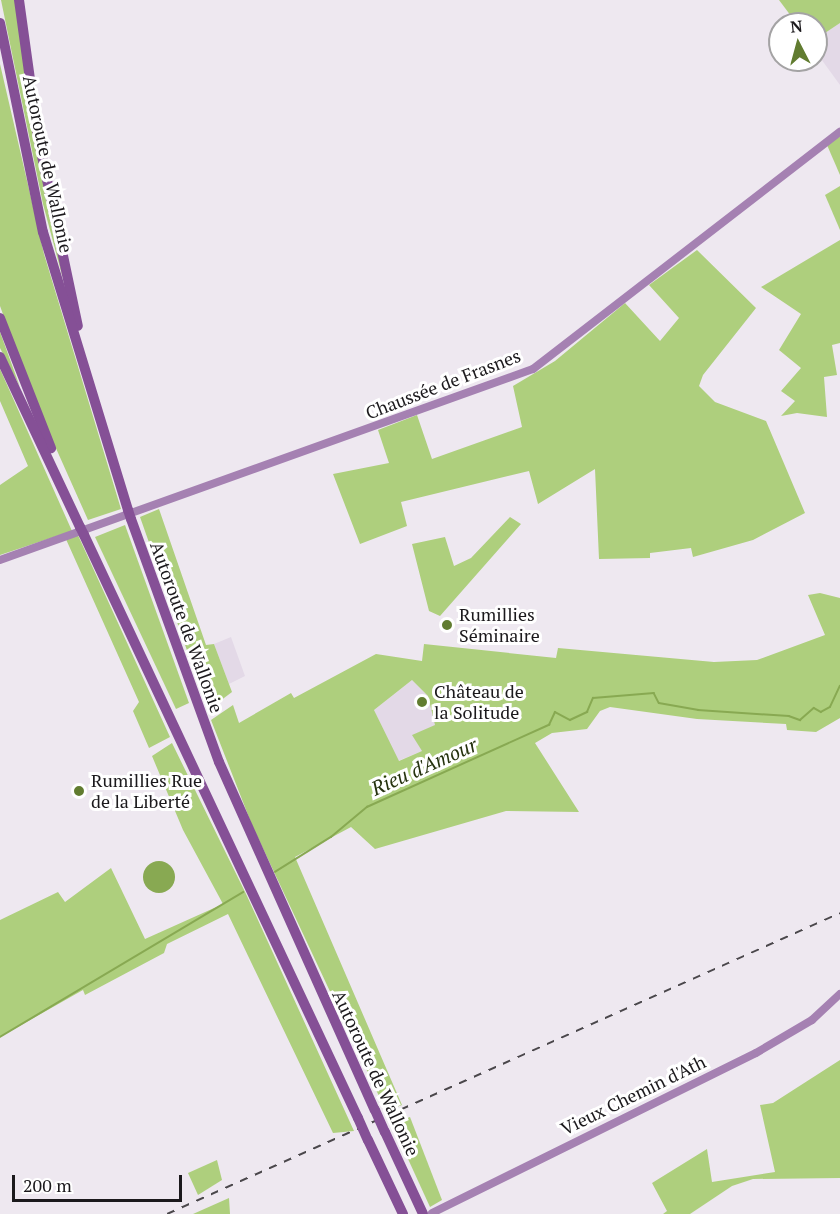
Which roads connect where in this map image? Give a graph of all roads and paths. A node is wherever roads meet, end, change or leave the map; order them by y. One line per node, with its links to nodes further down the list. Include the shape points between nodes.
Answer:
1 (19, 0): 6 (highway, via 38,136)
2 (0, 23): 6 (highway, Autoroute de Wallonie, via 43,232)
3 (840, 132): 8 (main road, Chaussée de Frasnes, via 532,369)
4 (0, 318): 7 (highway, via 55,459)
5 (0, 357): 7 (highway, Autoroute de Wallonie)
6 (82, 359): 11 (highway, Autoroute de Wallonie, bridge, via 130,514 219,762 385,1132)
7 (62, 488): 10 (highway, Autoroute de Wallonie, bridge)
8 (0, 560)
9 (840, 994): 11 (main road, Vieux Chemin d'Ath, via 812,1020 756,1053)
10 (403, 1214)
11 (428, 1214)

